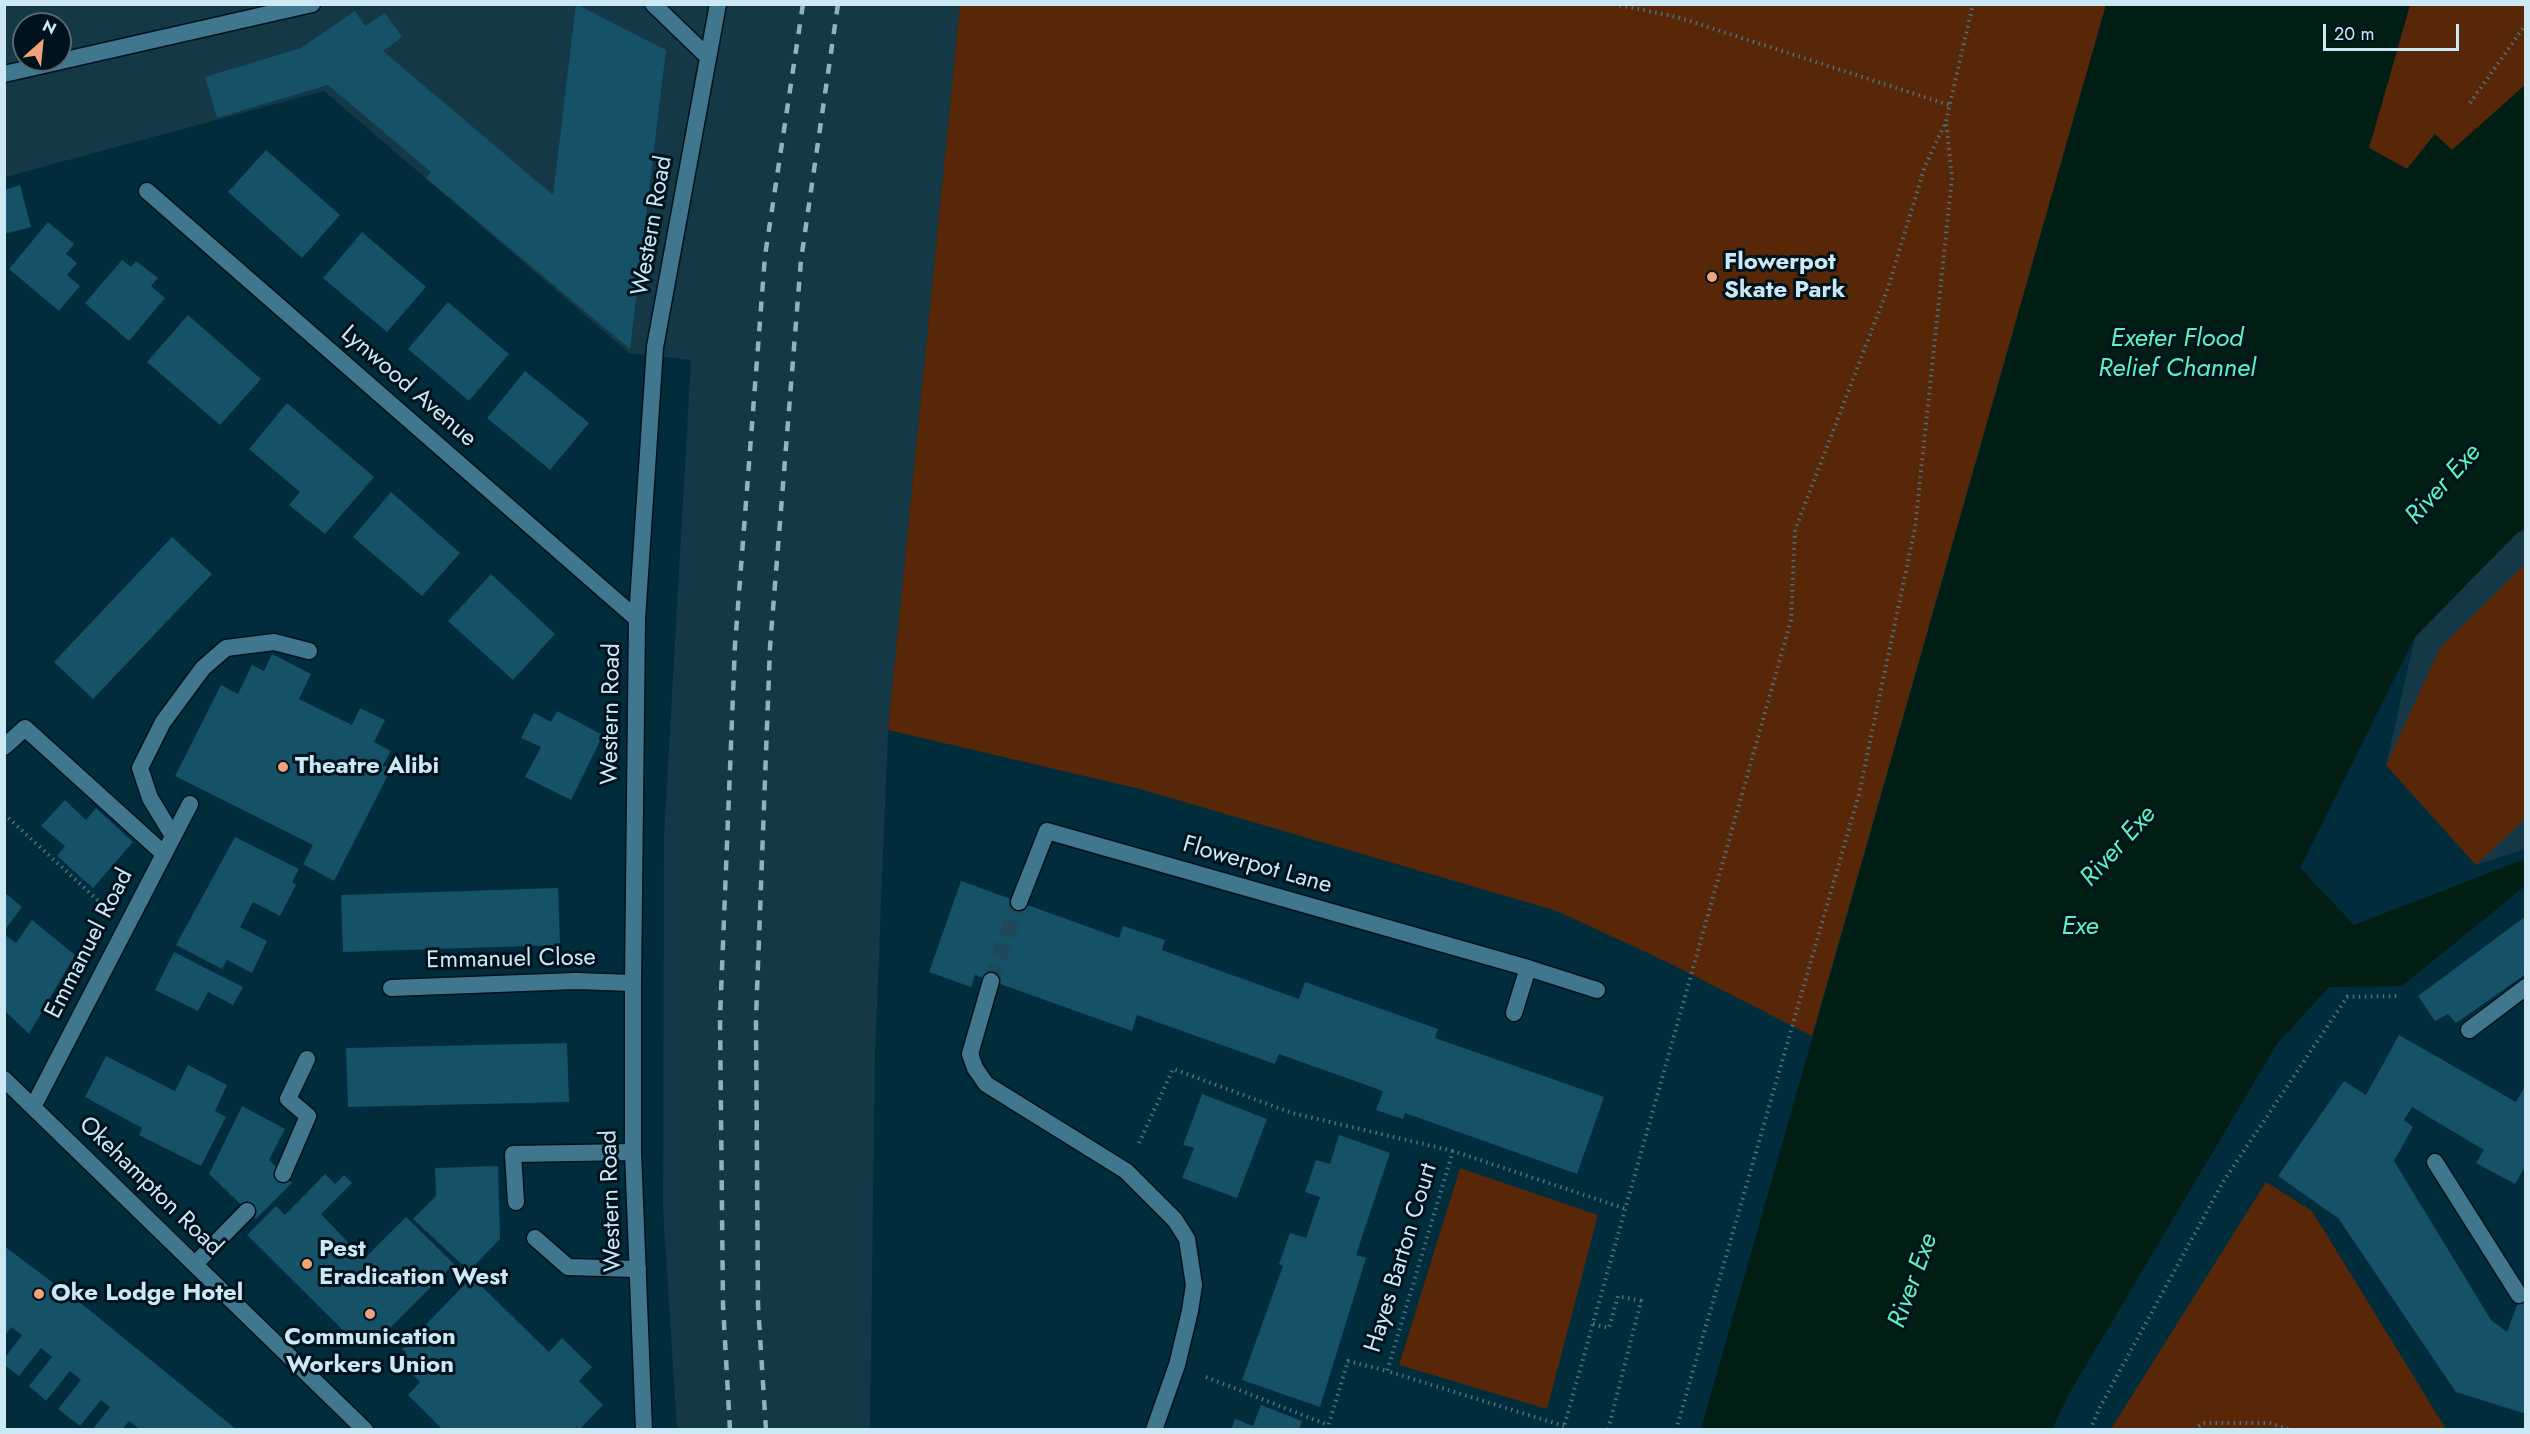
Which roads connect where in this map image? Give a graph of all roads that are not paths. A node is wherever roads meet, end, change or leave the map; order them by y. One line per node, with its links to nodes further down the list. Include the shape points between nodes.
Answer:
1 (312, 4): 5 (street)
2 (653, 4): 4 (street)
3 (718, 4): 4 (street, Western Road)
4 (708, 57): 7 (street, Western Road, via 655,347)
5 (4, 74)
6 (147, 191): 7 (street, Lynwood Avenue)
7 (637, 620): 16 (street, Western Road)
8 (309, 651): 11 (street, via 274,642 226,648 203,668 163,722 140,768 150,798)
9 (4, 747): 12 (street, via 25,728)
10 (190, 804): 11 (street, Emmanuel Road)
11 (173, 836): 12 (street, Emmanuel Road)
12 (164, 854): 24 (street, Emmanuel Road)
13 (1019, 902): 14 (street, Flowerpot Lane, via 1047,831)
14 (1528, 968): 19 (street, Flowerpot Lane); 20 (street)
15 (991, 981): 36 (street, via 970,1054 986,1084 1126,1171 1175,1220 1187,1239 1194,1285 1190,1311 1177,1365)
16 (633, 983): 18 (street, Emmanuel Close, via 576,981); 25 (street, Western Road)
17 (2526, 987): 21 (street)
18 (391, 988)
19 (1597, 990)
20 (1514, 1013)
21 (2469, 1030)
22 (307, 1059): 27 (street, via 288,1099 308,1116)
23 (4, 1079): 24 (street, Okehampton Road)
24 (33, 1107): 31 (street, Okehampton Road)
25 (633, 1152): 28 (street, via 513,1154); 32 (street, Western Road)
26 (2435, 1162): 33 (street)
27 (283, 1174)
28 (516, 1202)
29 (247, 1211): 31 (street)
30 (535, 1238): 32 (street, via 568,1267)
31 (195, 1264): 34 (street, Okehampton Road)
32 (638, 1269): 35 (street, Western Road)
33 (2519, 1295)
34 (365, 1430)
35 (644, 1430)
36 (1154, 1430)

